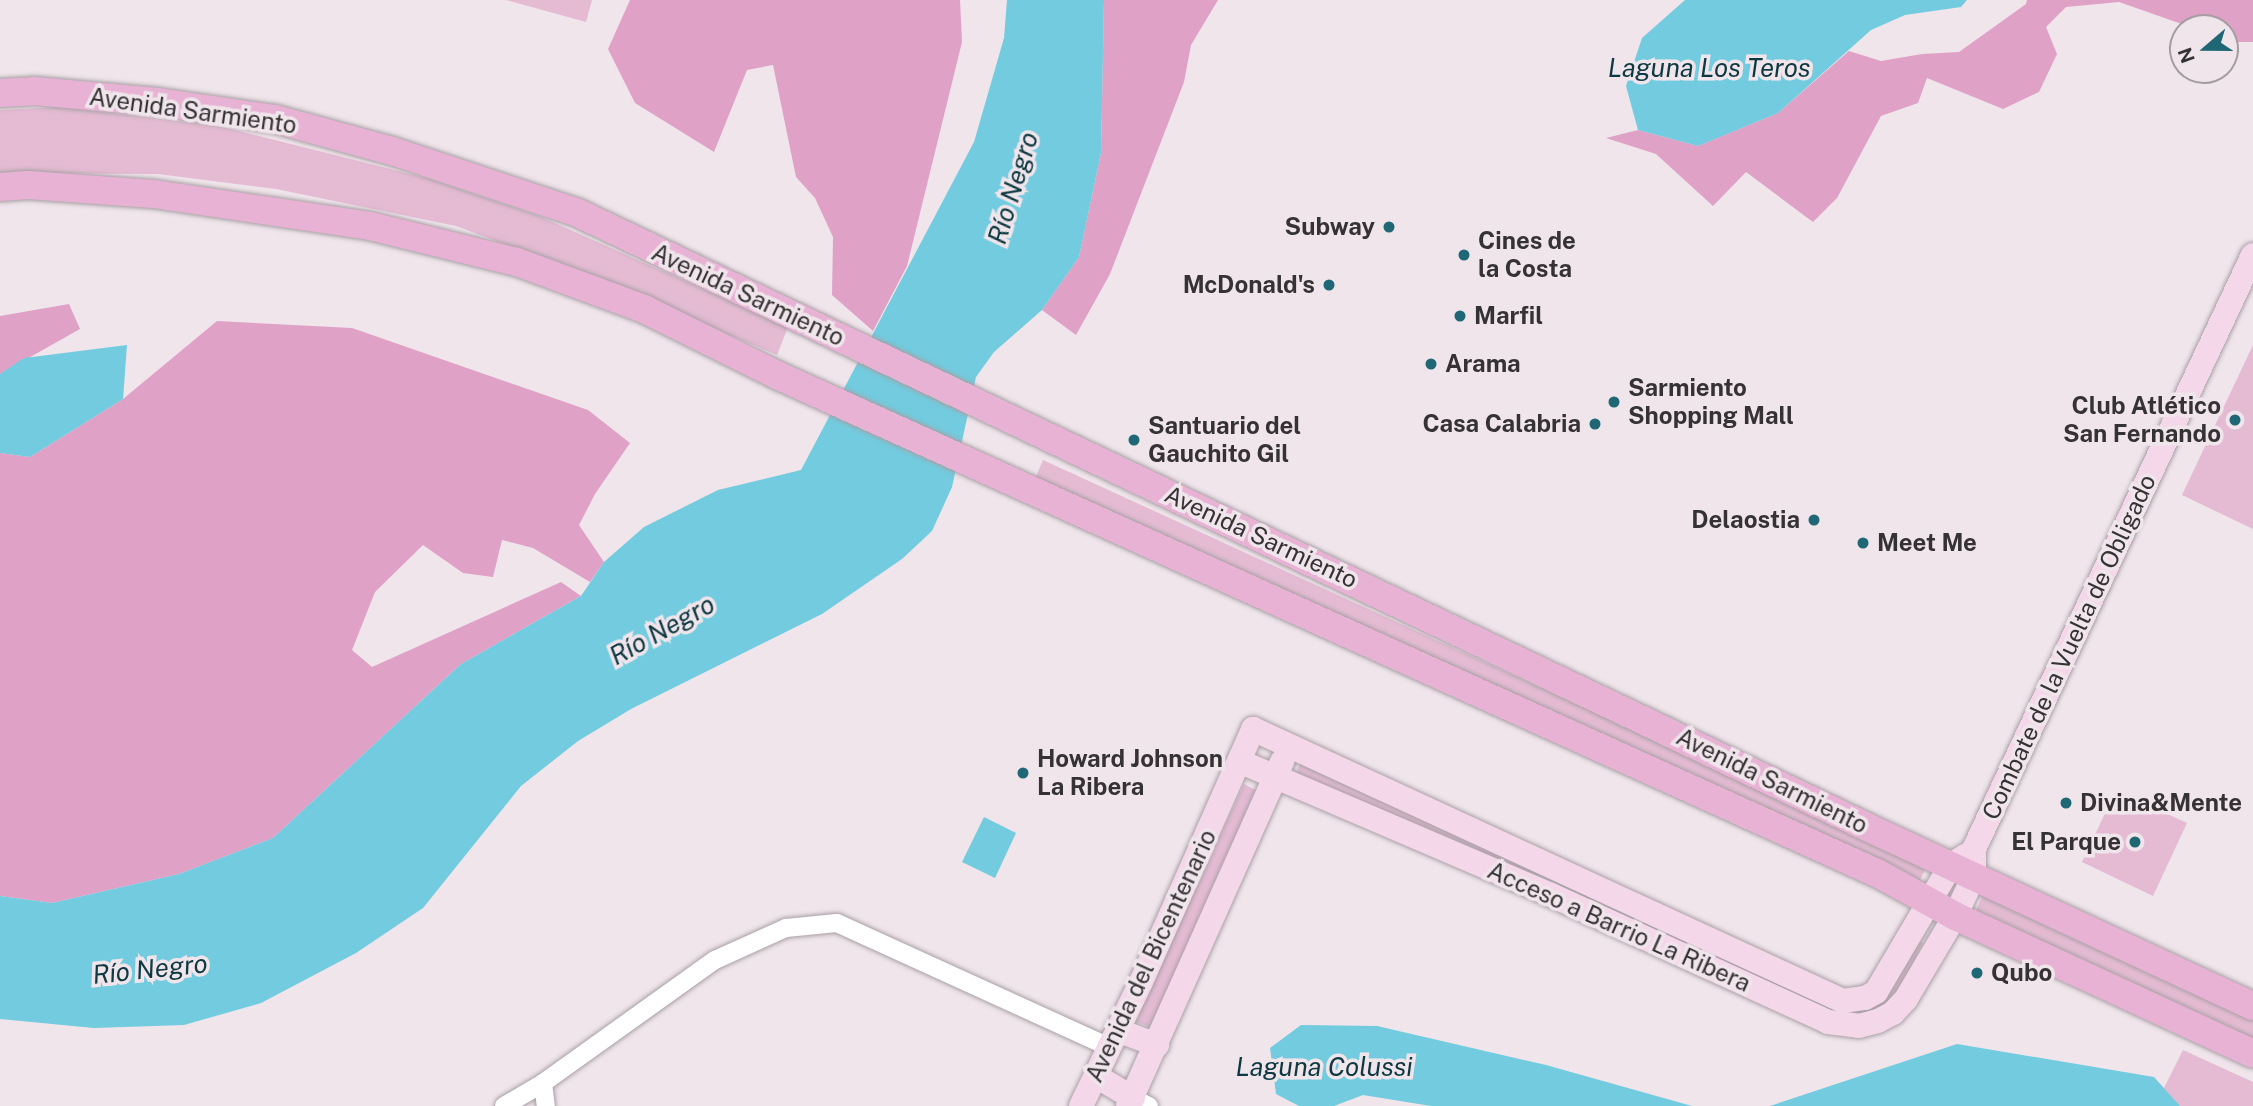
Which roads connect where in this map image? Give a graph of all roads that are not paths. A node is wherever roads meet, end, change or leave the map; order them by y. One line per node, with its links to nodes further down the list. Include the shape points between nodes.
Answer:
1 (0, 93): 8 (main road, Avenida Sarmiento, via 34,91 275,119 392,151 578,213)
2 (0, 187): 11 (main road, Avenida Sarmiento, via 154,194 370,226 517,262 644,309 779,376)
3 (2253, 255): 8 (street, Combate de la Vuelta de Obligado)
4 (1253, 729): 5 (street, Combate de la Vuelta de Obligado); 6 (street, Avenida del Bicentenario)
5 (1289, 746): 7 (street, Avenida del Bicentenario); 9 (street, Combate de la Vuelta de Obligado)
6 (1241, 762): 7 (street, Acceso a Barrio La Ribera); 14 (street, Avenida del Bicentenario)
7 (1276, 775): 10 (street, Acceso a Barrio La Ribera); 15 (street, Avenida del Bicentenario)
8 (1966, 864): 11 (street, Combate de la Vuelta de Obligado); 12 (street, Combate de la Vuelta de Obligado); 13 (main road, Avenida Sarmiento)
9 (1556, 867): 10 (street); 11 (street, Combate de la Vuelta de Obligado, via 1843,1001 1876,992)
10 (1549, 894): 12 (street, Acceso a Barrio La Ribera, via 1828,1022 1859,1026 1893,1013 1906,999)
11 (1931, 901): 12 (main road, Avenida Sarmiento)
12 (1955, 916): 16 (main road, Avenida Sarmiento)
13 (2253, 1006)
14 (1113, 1039): 15 (street); 17 (street, Avenida del Bicentenario); 18 (street, via 837,923 786,929 715,960)
15 (1157, 1045): 19 (street, Avenida del Bicentenario)
16 (2253, 1054)
17 (1096, 1076): 19 (street); 22 (street, Avenida del Bicentenario)
18 (543, 1083): 20 (street); 21 (street)
19 (1137, 1103)
20 (504, 1106)
21 (545, 1106)
22 (1081, 1106)

